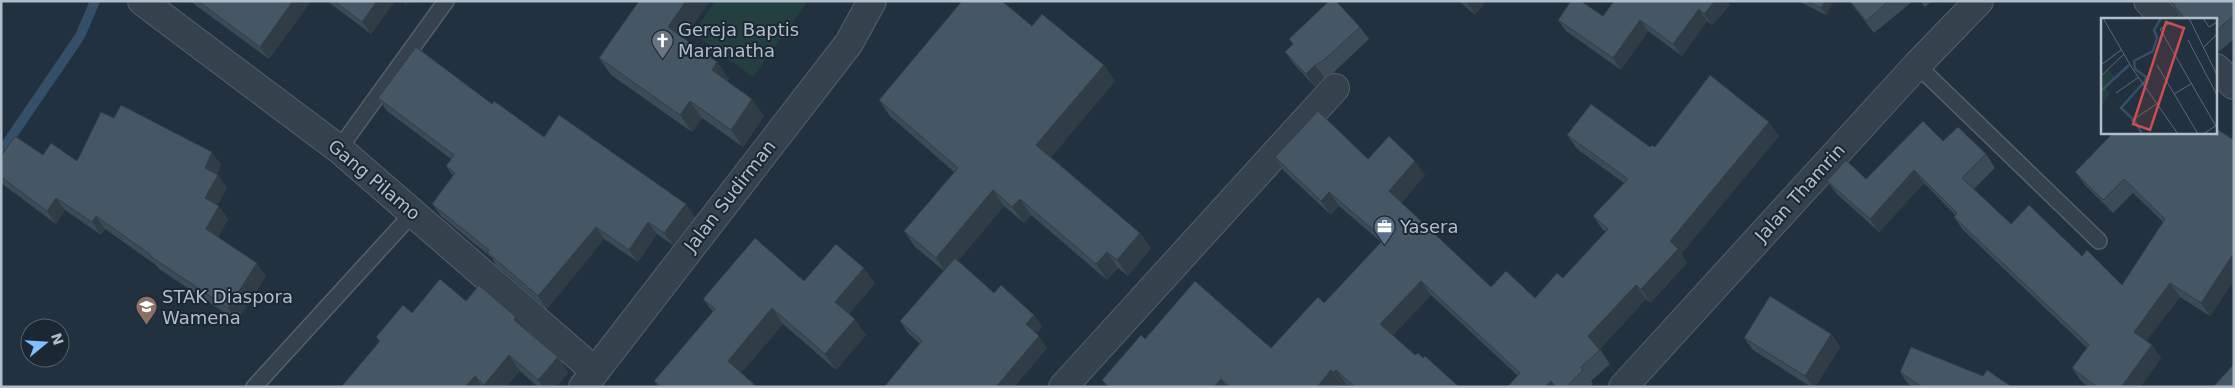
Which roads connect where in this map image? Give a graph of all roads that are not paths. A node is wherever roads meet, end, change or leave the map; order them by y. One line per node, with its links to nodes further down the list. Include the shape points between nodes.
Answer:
1 (142, 1): 11 (street, Gang Pilamo)
2 (446, 1): 11 (lane)
3 (872, 1): 14 (street, Jalan Sudirman, via 849,43)
4 (1979, 1): 7 (street, Jalan Thamrin)
5 (2148, 1): 6 (street)
6 (2165, 18)
7 (1917, 64): 13 (lane); 17 (street, Jalan Thamrin)
8 (2218, 70): 9 (street)
9 (2234, 85)
10 (1335, 88): 16 (street)
11 (339, 149): 12 (street, Gang Pilamo)
12 (413, 213): 14 (street, Gang Pilamo); 15 (lane)
13 (2099, 241)
14 (589, 379)
15 (254, 387)
16 (1063, 387)
17 (1623, 387)

